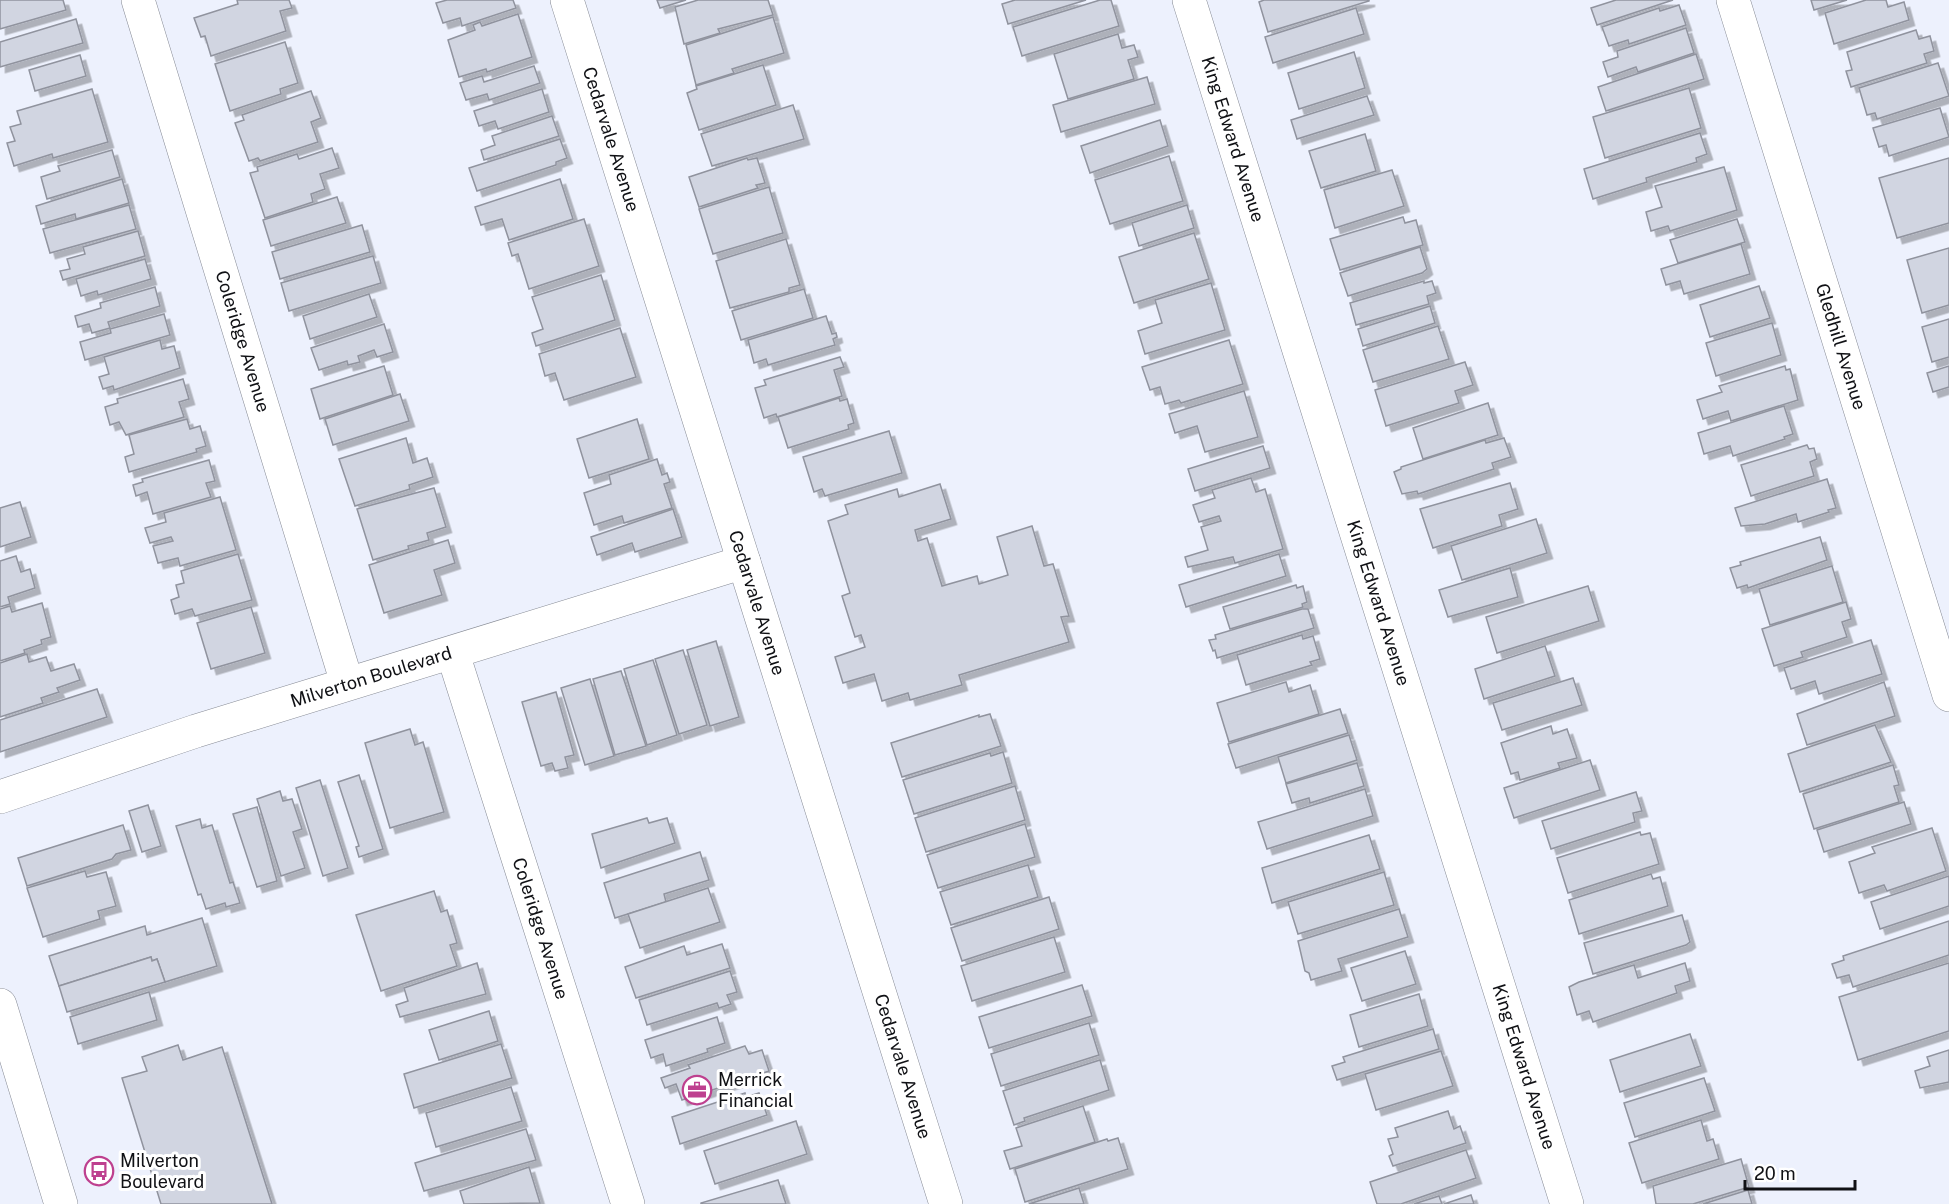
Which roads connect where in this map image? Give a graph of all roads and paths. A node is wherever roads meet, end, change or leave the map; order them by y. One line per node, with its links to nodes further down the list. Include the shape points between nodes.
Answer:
1 (138, 0): 7 (street, Coleridge Avenue)
2 (567, 0): 5 (street, Cedarvale Avenue)
3 (1189, 0): 14 (street, King Edward Avenue)
4 (1733, 0): 8 (street, Gledhill Avenue)
5 (744, 562): 6 (street, Milverton Boulevard); 13 (street, Cedarvale Avenue)
6 (453, 654): 7 (street, Milverton Boulevard); 12 (street, Coleridge Avenue)
7 (347, 683): 9 (street, Milverton Boulevard)
8 (1949, 694)
9 (0, 797)
10 (0, 1005): 11 (street)
11 (61, 1204)
12 (628, 1204)
13 (946, 1204)
14 (1567, 1204)

